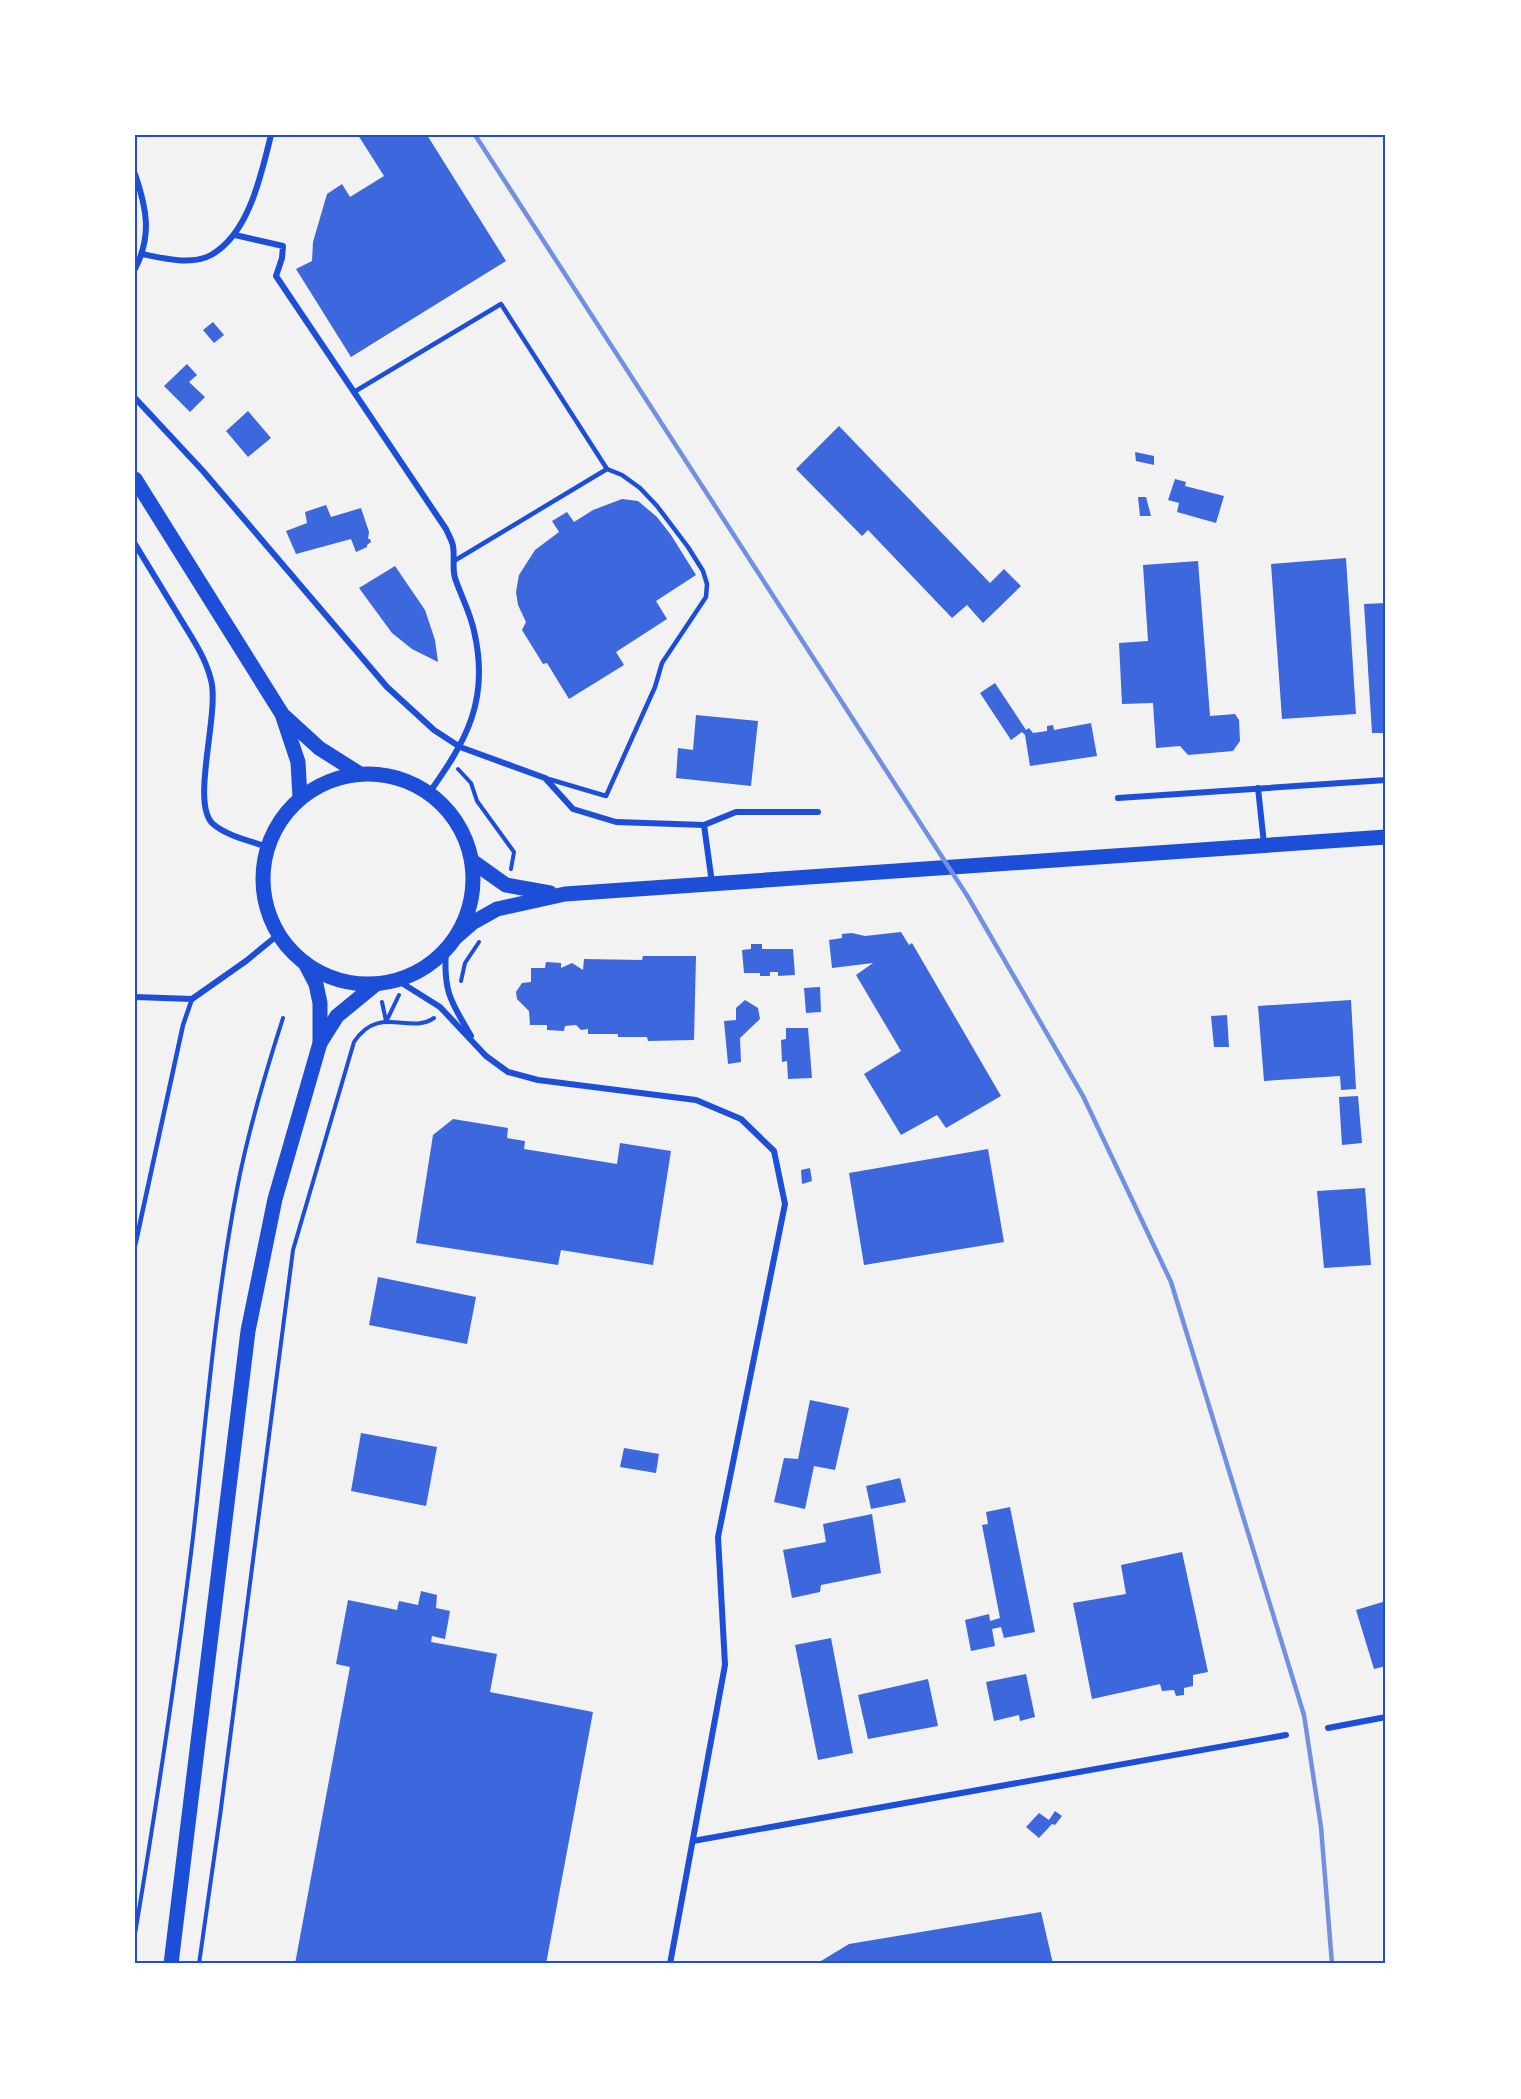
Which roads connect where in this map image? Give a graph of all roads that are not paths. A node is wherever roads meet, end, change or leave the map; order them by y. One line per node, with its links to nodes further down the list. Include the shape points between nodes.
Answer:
1 (271, 135): 3 (street, via 259,185)
2 (135, 174): 4 (street, via 143,197 147,239)
3 (235, 235): 4 (street, via 210,256 181,261); 6 (street, via 283,246 276,276)
4 (142, 254): 5 (street)
5 (135, 269)
6 (354, 392): 8 (lane, via 501,304); 11 (street, via 446,529)
7 (135, 398): 13 (street, via 203,471 387,687)
8 (606, 469): 11 (lane); 15 (lane, via 640,488 670,521 703,571 706,597 662,663 656,687 606,796)
9 (135, 479): 12 (main road)
10 (135, 544): 25 (street, via 204,658 212,682 206,813 212,823 229,833)
11 (454, 561): 13 (street, via 455,576 474,631 478,664 478,697)
12 (282, 714): 14 (main road, via 319,747); 19 (main road, via 298,762)
13 (460, 747): 15 (street); 18 (street)
14 (360, 774): 18 (main road, via 408,781); 19 (main road, via 328,781)
15 (545, 778): 22 (street, via 573,809 616,822)
16 (1386, 780): 17 (street)
17 (1258, 788): 20 (street); 24 (street)
18 (429, 793): 26 (main road, via 449,812 464,835)
19 (300, 798): 25 (main road, via 280,820)
20 (1118, 798)
21 (818, 812): 22 (street, via 736,812)
22 (704, 825): 27 (street)
23 (1386, 837): 24 (main road)
24 (1264, 846): 27 (main road)
25 (268, 847): 29 (main road, via 263,877 267,906)
26 (472, 861): 28 (main road, via 506,885); 30 (main road, via 471,901)
27 (712, 884): 28 (main road)
28 (565, 894): 30 (main road, via 497,909)
29 (279, 934): 32 (main road); 36 (street)
30 (456, 938): 31 (main road)
31 (446, 951): 33 (main road); 38 (street, via 447,993)
32 (305, 963): 34 (main road, via 339,980); 37 (main road, via 321,1003)
33 (400, 982): 34 (main road); 38 (street, via 431,1000)
34 (376, 984): 37 (main road, via 337,1017)
35 (135, 997): 36 (street)
36 (192, 999): 39 (lane)
37 (320, 1043): 44 (main road, via 275,1199 248,1331)
38 (478, 1046): 43 (street, via 496,1064 520,1076 696,1100 741,1119 774,1151 785,1203 718,1537 725,1665)
39 (135, 1246)
40 (1386, 1717): 41 (street)
41 (1328, 1728)
42 (1286, 1735): 43 (street)
43 (693, 1841): 45 (street)
44 (171, 1964)
45 (670, 1964)

